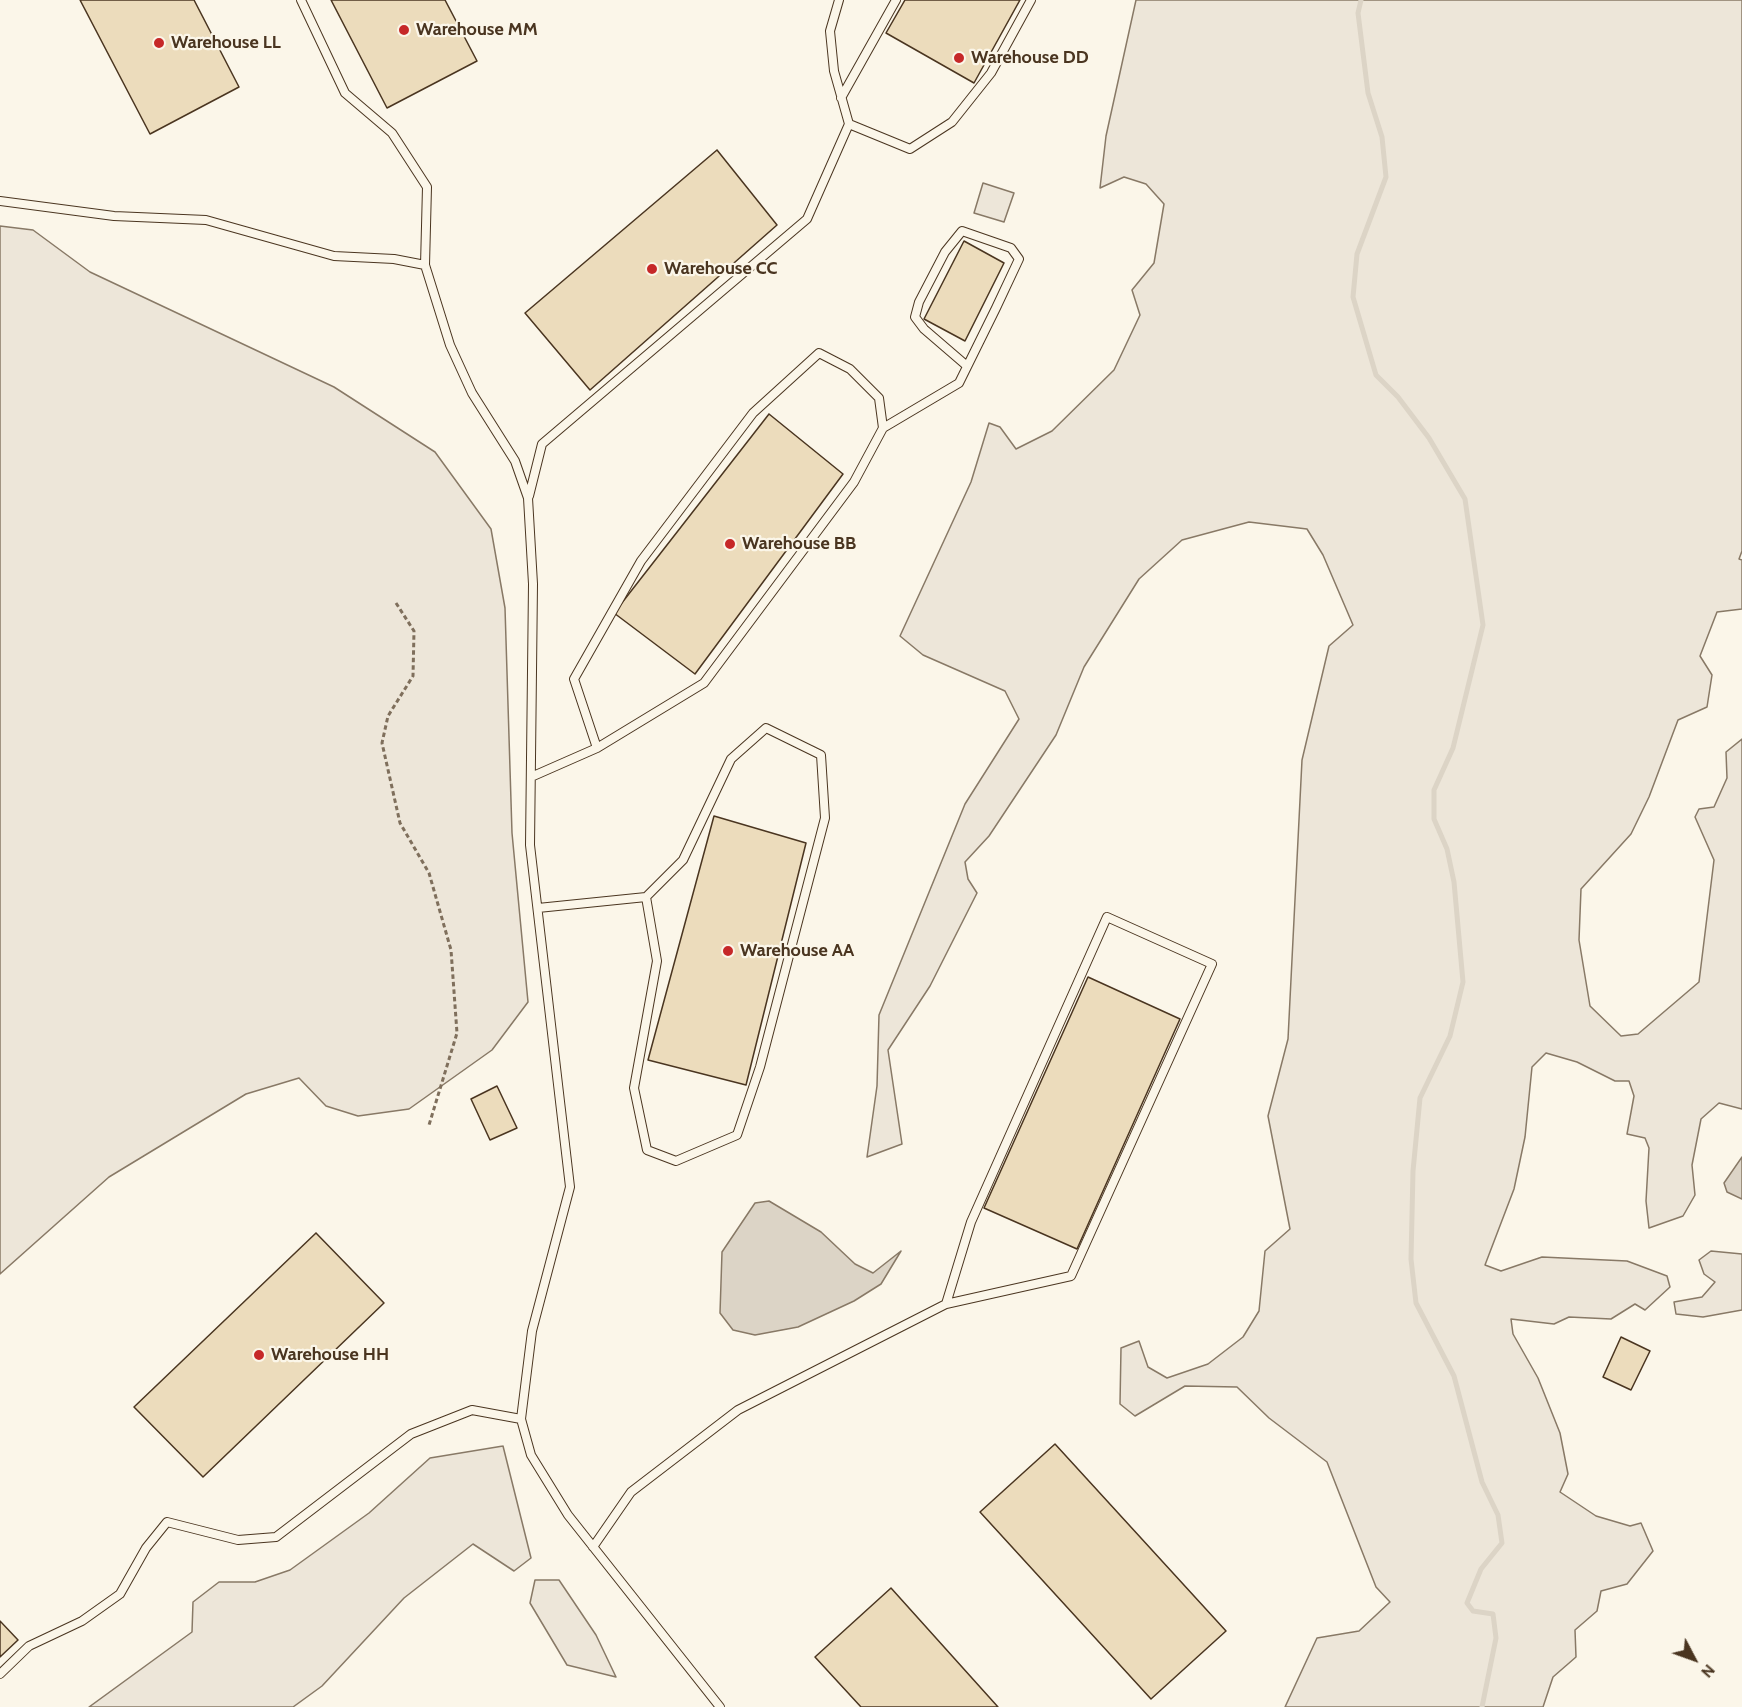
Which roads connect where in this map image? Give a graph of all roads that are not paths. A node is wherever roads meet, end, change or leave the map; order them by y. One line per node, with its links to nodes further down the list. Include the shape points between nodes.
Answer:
1 (301, 0): 8 (lane, via 345,93 392,134 426,187)
2 (838, 0): 5 (lane, via 830,31 834,71)
3 (896, 0): 5 (lane)
4 (1031, 0): 6 (lane, via 991,73 952,122 910,149)
5 (842, 98): 6 (lane)
6 (849, 124): 11 (lane, via 807,219 542,444)
7 (0, 201): 8 (lane, via 114,216 206,220 334,256)
8 (425, 265): 11 (lane, via 450,345 472,393 515,461)
9 (967, 366): 9 (lane, via 1018,259 1011,248 962,231 945,252 915,317); 10 (lane, via 959,382)
10 (883, 428): 12 (lane, via 854,482 704,683); 12 (lane, via 879,398 850,369 819,353 753,413 641,561 574,679)
11 (528, 498): 13 (lane, via 533,584)
12 (597, 748): 13 (lane)
13 (531, 777): 15 (lane, via 530,845)
14 (646, 897): 14 (lane, via 683,860 731,759 766,728 821,755 825,818 760,1067 737,1135 676,1161 647,1150 634,1088 657,961); 15 (lane)
15 (537, 908): 17 (lane, via 570,1187 532,1331)
16 (946, 1304): 16 (lane, via 1071,1276 1212,964 1107,917 971,1222); 18 (lane, via 738,1410 632,1492)
17 (521, 1419): 18 (lane, via 531,1455); 19 (lane, via 472,1410 411,1434 276,1537 238,1540 167,1522 146,1548 120,1594 82,1621 29,1646)
18 (593, 1547): 20 (lane)
19 (0, 1674)
20 (720, 1707)

